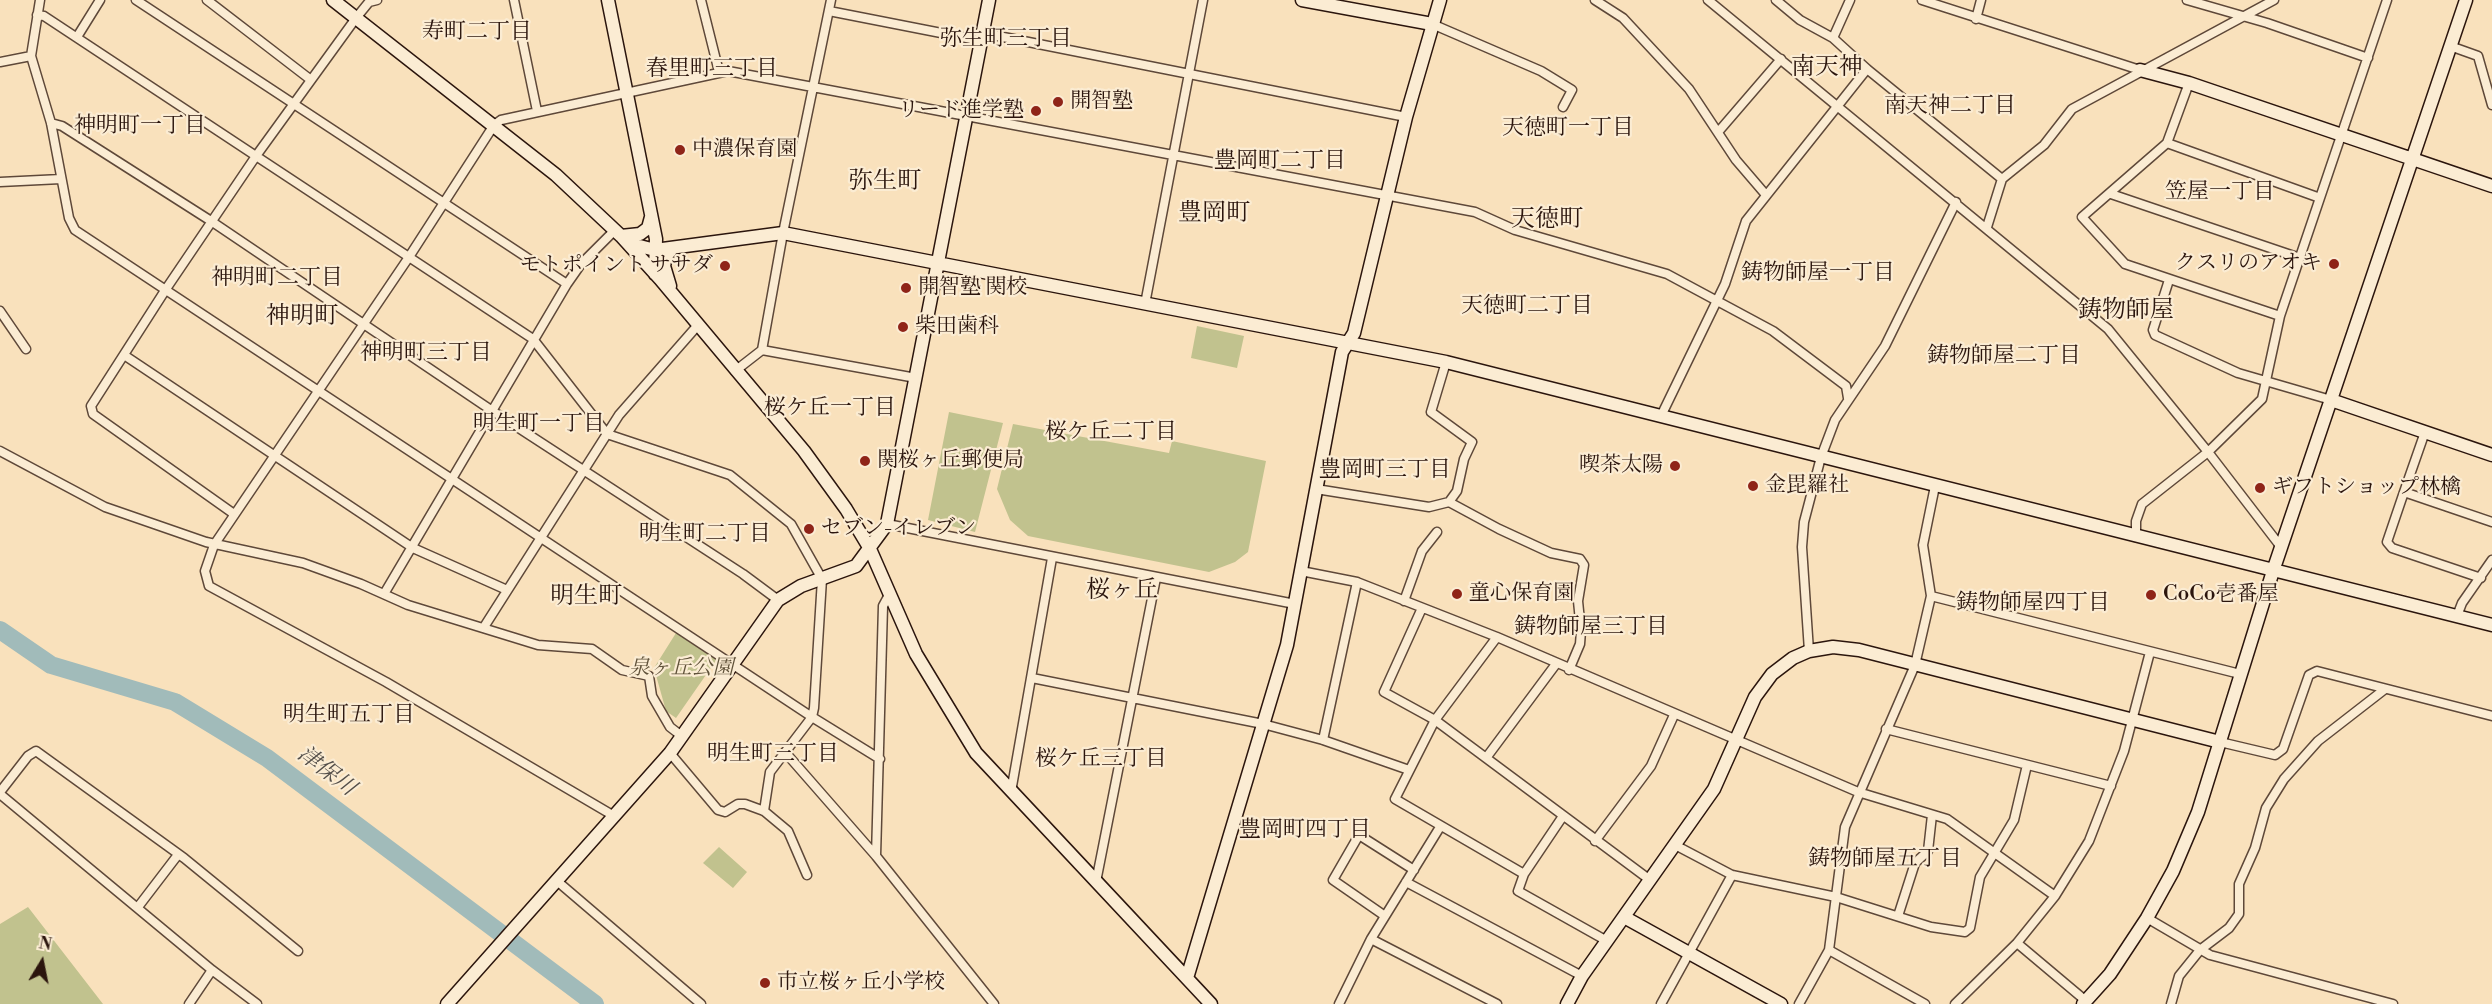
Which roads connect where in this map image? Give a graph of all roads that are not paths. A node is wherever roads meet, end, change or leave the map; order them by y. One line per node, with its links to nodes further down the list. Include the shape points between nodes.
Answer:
1 (40, 0): 27 (street)
2 (100, 0): 32 (street)
3 (136, 0): 48 (street)
4 (207, 0): 44 (street)
5 (333, 0): 29 (street)
6 (377, 0): 29 (street, via 369,2)
7 (514, 0): 52 (street)
8 (608, 0): 47 (street)
9 (701, 0): 42 (street)
10 (831, 0): 26 (street)
11 (989, 0): 33 (street)
12 (1203, 0): 43 (street)
13 (1302, 0): 25 (street)
14 (1440, 0): 31 (street)
15 (1595, 0): 57 (street, via 1623,18 1689,89)
16 (1708, 0): 38 (street)
17 (1776, 0): 34 (street, via 1800,20)
18 (1850, 0): 34 (street)
19 (1922, 0): 30 (street)
20 (1981, 0): 30 (street)
21 (2187, 0): 28 (street)
22 (2274, 0): 28 (street)
23 (2387, 0): 37 (street)
24 (2466, 0): 35 (street)
25 (1323, 2): 31 (street)
26 (829, 11): 33 (street); 46 (street)
27 (37, 15): 32 (street); 36 (street)
28 (2242, 16): 37 (street); 41 (street)
29 (356, 18): 44 (street); 56 (street)
30 (1976, 19): 41 (street)
31 (1432, 24): 51 (street, via 1557,80 1572,90); 54 (street)
32 (77, 37): 61 (street)
33 (982, 37): 43 (street); 53 (street)
34 (1833, 38): 40 (street)
35 (2450, 46): 50 (street, via 2478,56); 62 (street)
36 (31, 56): 39 (street); 55 (street)
37 (2368, 58): 58 (street)
38 (1781, 59): 49 (street); 57 (street)
39 (0, 62)
40 (1867, 69): 49 (street); 64 (street)
41 (2140, 70): 45 (street); 64 (street, via 2072,109 2044,145)
42 (718, 72): 46 (street); 47 (street)
43 (1189, 74): 54 (street); 60 (street)
44 (311, 80): 48 (street)
45 (2189, 83): 58 (street); 59 (street)
46 (814, 86): 53 (street); 76 (street)
47 (627, 92): 52 (street); 73 (street)
48 (294, 103): 61 (street); 71 (street)
49 (1836, 104): 68 (street); 72 (street)
50 (2492, 105)
51 (1563, 107)
52 (537, 111): 56 (street)
53 (967, 116): 60 (street); 82 (street)
54 (1406, 117): 69 (street)
55 (51, 123): 63 (street); 74 (street, via 62,126)
56 (494, 125): 71 (street); 77 (street, via 556,175)
57 (1719, 131): 68 (street, via 1736,160)
58 (2341, 135): 62 (street); 70 (street)
59 (2167, 143): 67 (street); 70 (street)
60 (1173, 155): 69 (street); 89 (street)
61 (256, 156): 74 (street); 80 (street)
62 (2413, 160): 66 (street); 105 (street)
63 (61, 179): 65 (street); 86 (street, via 75,230)
64 (2002, 179): 75 (street)
65 (0, 182)
66 (2492, 184)
67 (2111, 194): 81 (street); 84 (street, via 2082,217 2125,264)
68 (1766, 195): 88 (street, via 1746,221)
69 (1386, 196): 88 (street, via 1475,213 1515,230 1667,274); 95 (street, via 1354,333)
70 (2320, 198): 81 (street)
71 (445, 202): 80 (street); 85 (street)
72 (1956, 202): 75 (street); 104 (street, via 1885,346)
73 (651, 216): 77 (street, via 648,228 640,234); 78 (street)
74 (211, 221): 86 (street); 92 (street)
75 (1987, 227): 111 (street, via 2108,329)
76 (783, 233): 79 (street); 82 (street); 97 (street)
77 (621, 237): 78 (street); 83 (street); 85 (street, via 581,264)
78 (656, 244): 79 (street); 83 (street)
79 (672, 249): 87 (street, via 664,266)
80 (410, 257): 92 (street); 94 (street)
81 (2300, 258): 91 (street)
82 (938, 264): 89 (street); 101 (street)
83 (655, 274): 87 (street)
84 (2169, 280): 91 (street); 102 (street, via 2153,330 2155,335 2238,373)
85 (567, 284): 94 (street)
86 (166, 289): 98 (street); 103 (street)
87 (674, 296): 93 (street)
88 (1716, 300): 104 (street, via 1773,331 1846,386); 107 (street)
89 (1144, 304): 95 (street)
90 (0, 311): 96 (street)
91 (2280, 316): 102 (street)
92 (363, 325): 103 (street); 106 (street)
93 (698, 325): 100 (street); 109 (street)
94 (533, 339): 106 (street); 109 (street)
95 (1348, 343): 99 (street); 118 (street, via 1342,352)
96 (26, 349)
97 (762, 350): 100 (street); 101 (street)
98 (124, 355): 113 (street); 121 (street, via 91,406 93,414)
99 (1446, 362): 107 (street); 120 (street, via 1431,412 1472,442 1457,491)
100 (735, 371): 130 (street, via 804,451)
101 (916, 378): 123 (street)
102 (2267, 381): 105 (street); 111 (street, via 2262,399)
103 (318, 391): 113 (street); 116 (street)
104 (1848, 398): 114 (street)
105 (2331, 400): 108 (street); 128 (street)
106 (491, 410): 115 (street); 116 (street)
107 (1661, 416): 114 (street)
108 (2425, 432): 112 (street); 119 (street)
109 (607, 434): 115 (street); 137 (street, via 730,475 791,524)
110 (0, 451): 127 (street, via 105,507)
111 (2208, 452): 125 (street, via 2142,504); 128 (street)
112 (2492, 455)
113 (273, 457): 121 (street); 129 (street)
114 (1821, 457): 117 (street); 151 (street, via 1804,522 1802,547)
115 (584, 471): 126 (street); 143 (street)
116 (451, 479): 126 (street); 129 (street)
117 (1935, 486): 125 (street); 142 (street, via 1923,545)
118 (1316, 489): 120 (street, via 1429,507); 133 (street)
119 (2404, 492): 122 (street); 136 (street, via 2387,542 2392,548)
120 (1449, 502): 156 (street, via 1499,529 1551,553 1580,560 1584,565 1578,601 1580,644)
121 (234, 514): 127 (street)
122 (2492, 522)
123 (887, 524): 130 (street); 131 (street)
124 (1437, 532): 144 (street, via 1422,551)
125 (2136, 537): 134 (street)
126 (541, 538): 139 (street); 153 (street)
127 (214, 545): 140 (street, via 303,563); 184 (street, via 205,571 209,586 386,682)
128 (2281, 547): 134 (street)
129 (412, 548): 139 (street); 140 (street)
130 (870, 549): 137 (street, via 856,566); 141 (street)
131 (1052, 558): 135 (street); 158 (street)
132 (2492, 560): 136 (street)
133 (1301, 571): 138 (street); 145 (street)
134 (2273, 571): 147 (street); 157 (street)
135 (1156, 578): 145 (street); 160 (street)
136 (2481, 578): 147 (street)
137 (822, 579): 143 (street); 163 (street)
138 (1357, 582): 144 (street); 169 (street)
139 (507, 590): 149 (street)
140 (384, 594): 149 (street)
141 (890, 595): 175 (street, via 883,606); 181 (street, via 916,654 947,708 976,753)
142 (1931, 596): 152 (street); 155 (street)
143 (778, 600): 153 (street)
144 (1404, 601): 146 (street)
145 (1295, 604): 166 (street)
146 (1422, 608): 150 (street); 164 (street, via 1384,692)
147 (2457, 616): 148 (street)
148 (2492, 625)
149 (484, 627): 168 (street, via 538,645 592,649 622,670 649,676 652,696 670,727)
150 (1497, 638): 154 (street); 164 (street)
151 (1809, 651): 155 (street, via 1850,649); 170 (street, via 1772,674 1755,697)
152 (2150, 652): 157 (street); 165 (street)
153 (733, 664): 163 (street); 168 (street)
154 (1556, 664): 156 (street); 174 (street)
155 (1914, 665): 165 (street); 167 (street)
156 (1569, 670): 161 (street)
157 (2240, 674): 171 (street)
158 (1032, 678): 160 (street); 181 (street)
159 (2385, 689): 162 (street); 171 (street, via 2317,671 2309,675 2283,749 2275,755); 211 (street, via 2318,741 2284,779 2266,808 2255,848 2239,884 2239,914 2229,928)
160 (1133, 697): 166 (street); 197 (street)
161 (1674, 715): 170 (street); 187 (street, via 1651,766)
162 (2492, 716)
163 (812, 717): 172 (street); 175 (street)
164 (1435, 720): 174 (street); 177 (street)
165 (2133, 720): 171 (street); 178 (street)
166 (1263, 724): 169 (street); 216 (street)
167 (1886, 729): 176 (street); 179 (street)
168 (683, 737): 173 (street)
169 (1323, 740): 177 (street)
170 (1736, 741): 179 (street); 188 (street, via 1713,789)
171 (2220, 742): 206 (street, via 2198,812 2173,872)
172 (785, 752): 182 (street, via 770,772); 191 (street)
173 (670, 753): 182 (street, via 718,810 725,812 745,804); 184 (street)
174 (1486, 758): 185 (street)
175 (880, 759): 191 (street, via 874,829)
176 (2027, 765): 178 (street); 189 (street, via 2014,820)
177 (1409, 770): 186 (street, via 1395,800)
178 (2111, 786): 200 (street, via 2089,841)
179 (1858, 792): 183 (street); 201 (street, via 1845,827)
180 (0, 793): 190 (street, via 36,751); 202 (street)
181 (1011, 793): 197 (street)
182 (764, 811): 194 (street, via 788,831)
183 (1932, 815): 189 (street, via 1947,819); 205 (street, via 1928,851 1915,863)
184 (614, 816): 199 (street)
185 (1563, 816): 187 (street); 193 (street)
186 (1440, 827): 192 (street); 193 (street)
187 (1595, 841): 196 (street)
188 (1675, 845): 195 (street); 196 (street)
189 (1994, 853): 200 (street); 205 (street, via 1980,877 1970,928 1965,932 1931,927)
190 (177, 856): 202 (street); 212 (street)
191 (876, 856): 223 (street)
192 (1414, 870): 198 (street); 203 (street, via 1359,835 1334,880)
193 (1524, 874): 208 (street, via 1518,891)
194 (807, 875)
195 (1732, 875): 201 (street); 213 (street)
196 (1650, 880): 204 (street)
197 (1096, 882): 216 (street)
198 (1406, 882): 203 (street); 215 (street)
199 (553, 885): 221 (street); 222 (street)
200 (2055, 896): 209 (street)
201 (1836, 897): 205 (street); 210 (street)
202 (138, 907): 214 (street)
203 (1385, 916): 207 (street)
204 (1624, 916): 208 (street); 213 (street)
205 (1898, 916)
206 (2147, 918): 211 (street); 218 (street, via 2110,974)
207 (1371, 939): 224 (street); 225 (street)
208 (1607, 941): 215 (street)
209 (2018, 943): 218 (street); 231 (street)
210 (1829, 950): 229 (street); 230 (street)
211 (2200, 950): 232 (street, via 2179,976); 233 (street)
212 (298, 951)
213 (1690, 952): 227 (street); 228 (street)
214 (212, 970): 219 (street); 220 (street)
215 (1582, 976): 226 (street)
216 (1187, 978): 217 (street)
217 (1204, 1001)
218 (2085, 1002)
219 (189, 1004)
220 (257, 1004)
221 (447, 1004)
222 (701, 1004)
223 (993, 1004)
224 (1339, 1004)
225 (1497, 1004)
226 (1567, 1004)
227 (1661, 1004)
228 (1781, 1004)
229 (1799, 1004)
230 (1925, 1004)
231 (1955, 1004)
232 (2171, 1004)
233 (2393, 1004)

